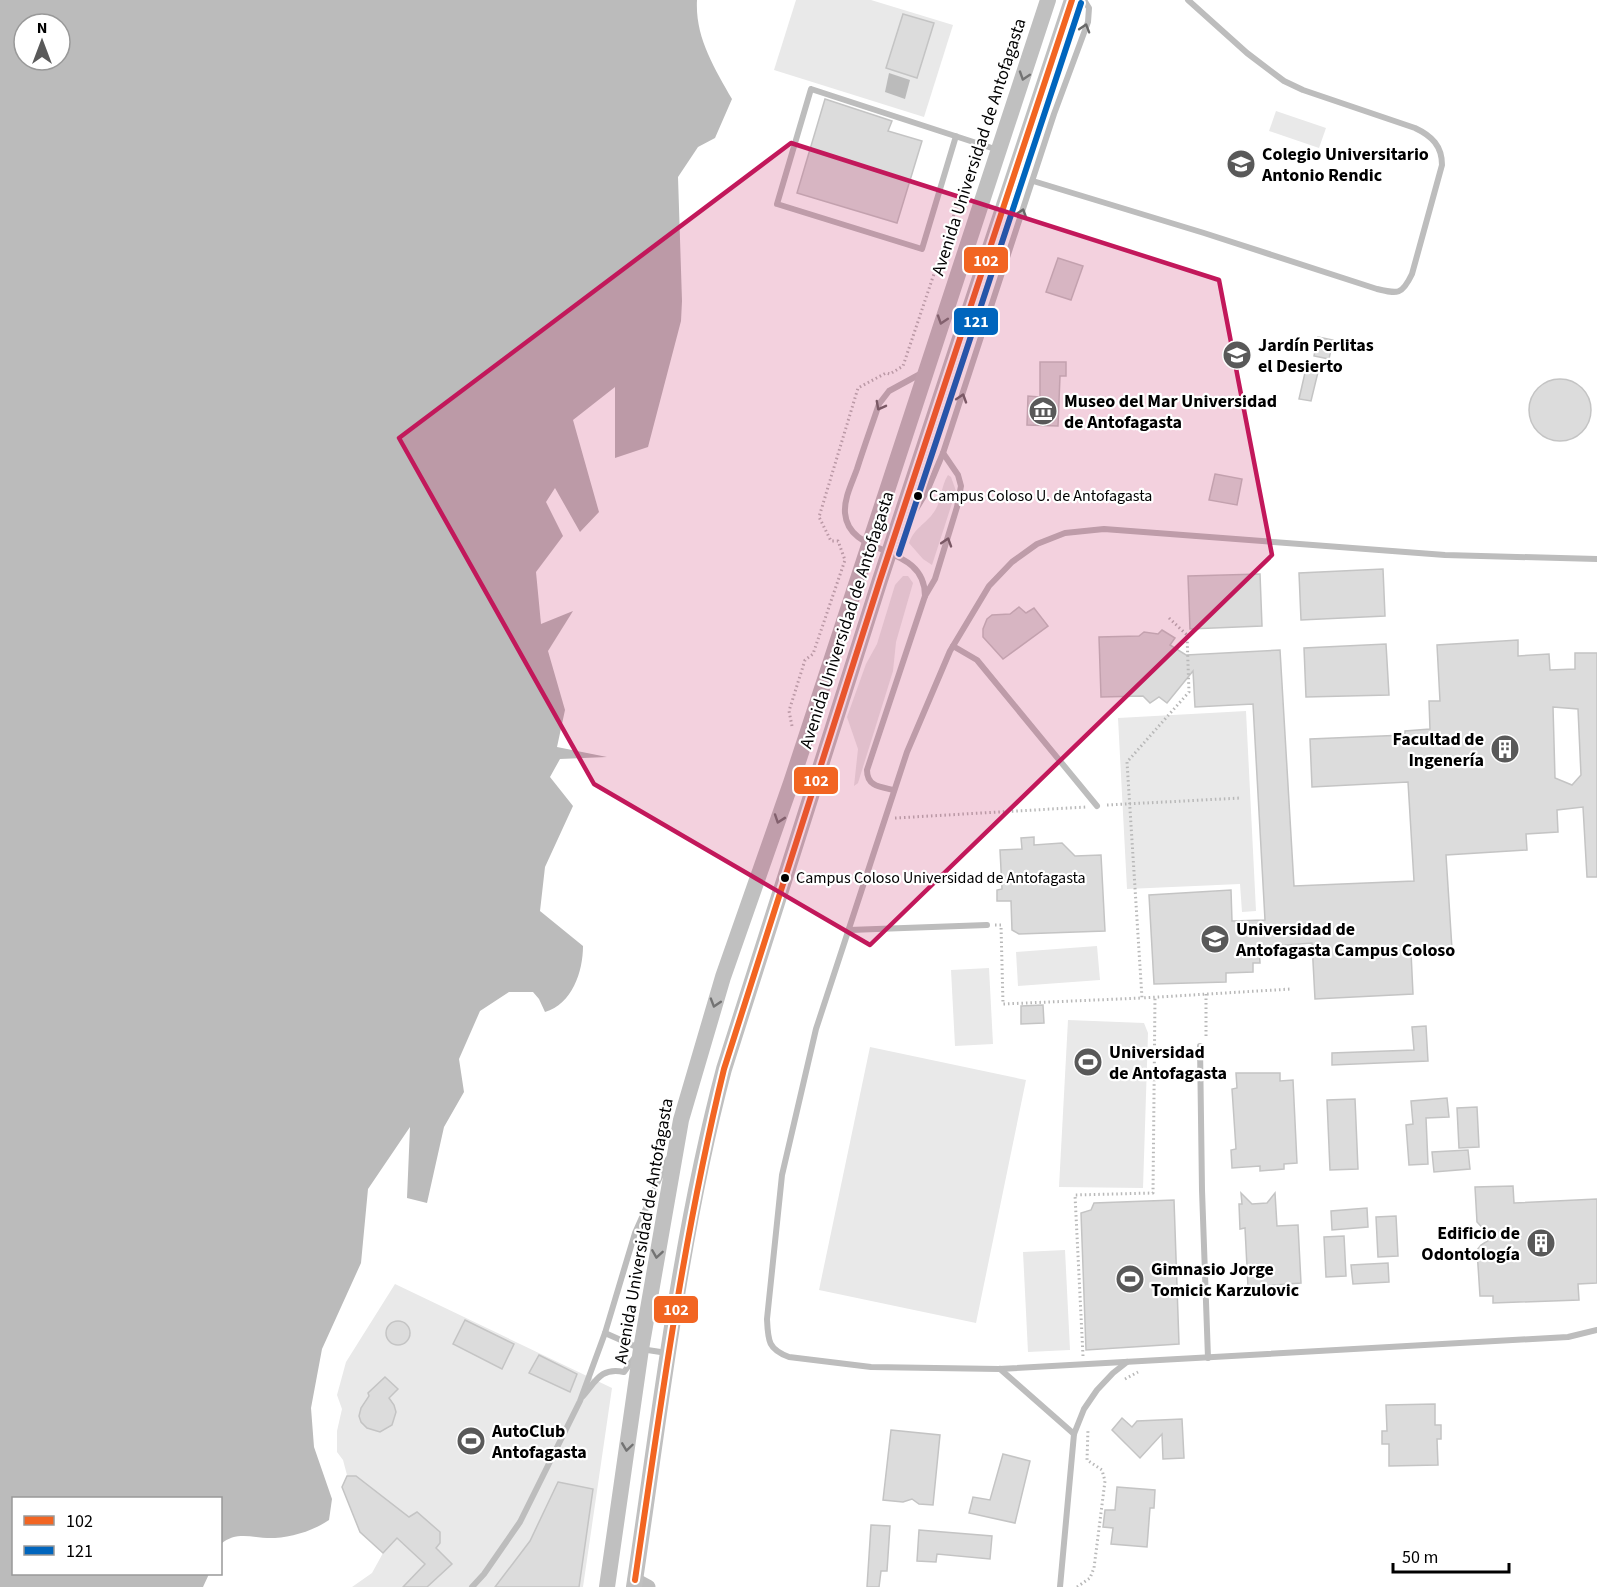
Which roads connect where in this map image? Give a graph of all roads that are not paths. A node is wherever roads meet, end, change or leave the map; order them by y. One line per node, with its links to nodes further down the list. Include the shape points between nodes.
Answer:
1 (1048, 0): 6 (main road, Avenida Universidad de Antofagasta, one-way to 6)
2 (1072, 0): 11 (main road, Avenida Universidad de Antofagasta)
3 (1084, 0): 7 (lane, one-way to 3, via 1088,22 1089,8)
4 (1188, 0): 7 (lane, via 1247,54 1284,81 1415,128 1436,141 1443,165 1406,288 1398,292 1377,289)
5 (956, 136): 5 (lane, via 811,89 777,204 922,249); 6 (lane)
6 (999, 151): 8 (main road, Avenida Universidad de Antofagasta, one-way to 8)
7 (1033, 181): 9 (lane, one-way to 7)
8 (925, 371): 10 (main road, Avenida Universidad de Antofagasta); 10 (lane, one-way to 10, via 889,391 879,404 848,495 845,511 849,525 856,536)
9 (944, 453): 11 (lane, via 927,491); 13 (lane, one-way to 9, via 935,579 962,486)
10 (869, 544): 11 (lane); 20 (main road, Avenida Universidad de Antofagasta, one-way to 20, via 723,977)
11 (890, 551): 13 (lane, via 918,571 924,581); 24 (main road, Avenida Universidad de Antofagasta, via 724,1069 691,1210)
12 (1597, 559): 14 (lane, via 1445,555 1104,529 1065,533 1037,544 1012,562 989,586)
13 (925, 596): 15 (lane, via 867,770 871,783)
14 (953, 646): 15 (lane); 16 (lane, via 977,660)
15 (894, 790): 18 (lane)
16 (1097, 806)
17 (987, 926): 18 (lane)
18 (849, 930): 27 (lane, via 816,1029 782,1175 768,1341 777,1352 789,1357 871,1367)
19 (1200, 1046): 25 (lane)
20 (676, 1140): 22 (lane, via 635,1233); 23 (main road, Avenida Universidad de Antofagasta, one-way to 23)
21 (1597, 1330): 25 (lane, via 1568,1337)
22 (605, 1333): 23 (lane); 28 (lane)
23 (641, 1349): 24 (lane); 28 (lane, via 624,1372 601,1374); 32 (main road, Avenida Universidad de Antofagasta, one-way to 32)
24 (670, 1353): 30 (main road, Avenida Universidad de Antofagasta)
25 (1208, 1358): 26 (lane)
26 (1127, 1362): 27 (lane); 29 (lane, via 1097,1390)
27 (999, 1369): 29 (lane)
28 (580, 1401): 31 (lane, via 520,1522)
29 (1074, 1434): 33 (lane)
30 (639, 1585)
31 (472, 1587)
32 (607, 1587)
33 (1060, 1587)

